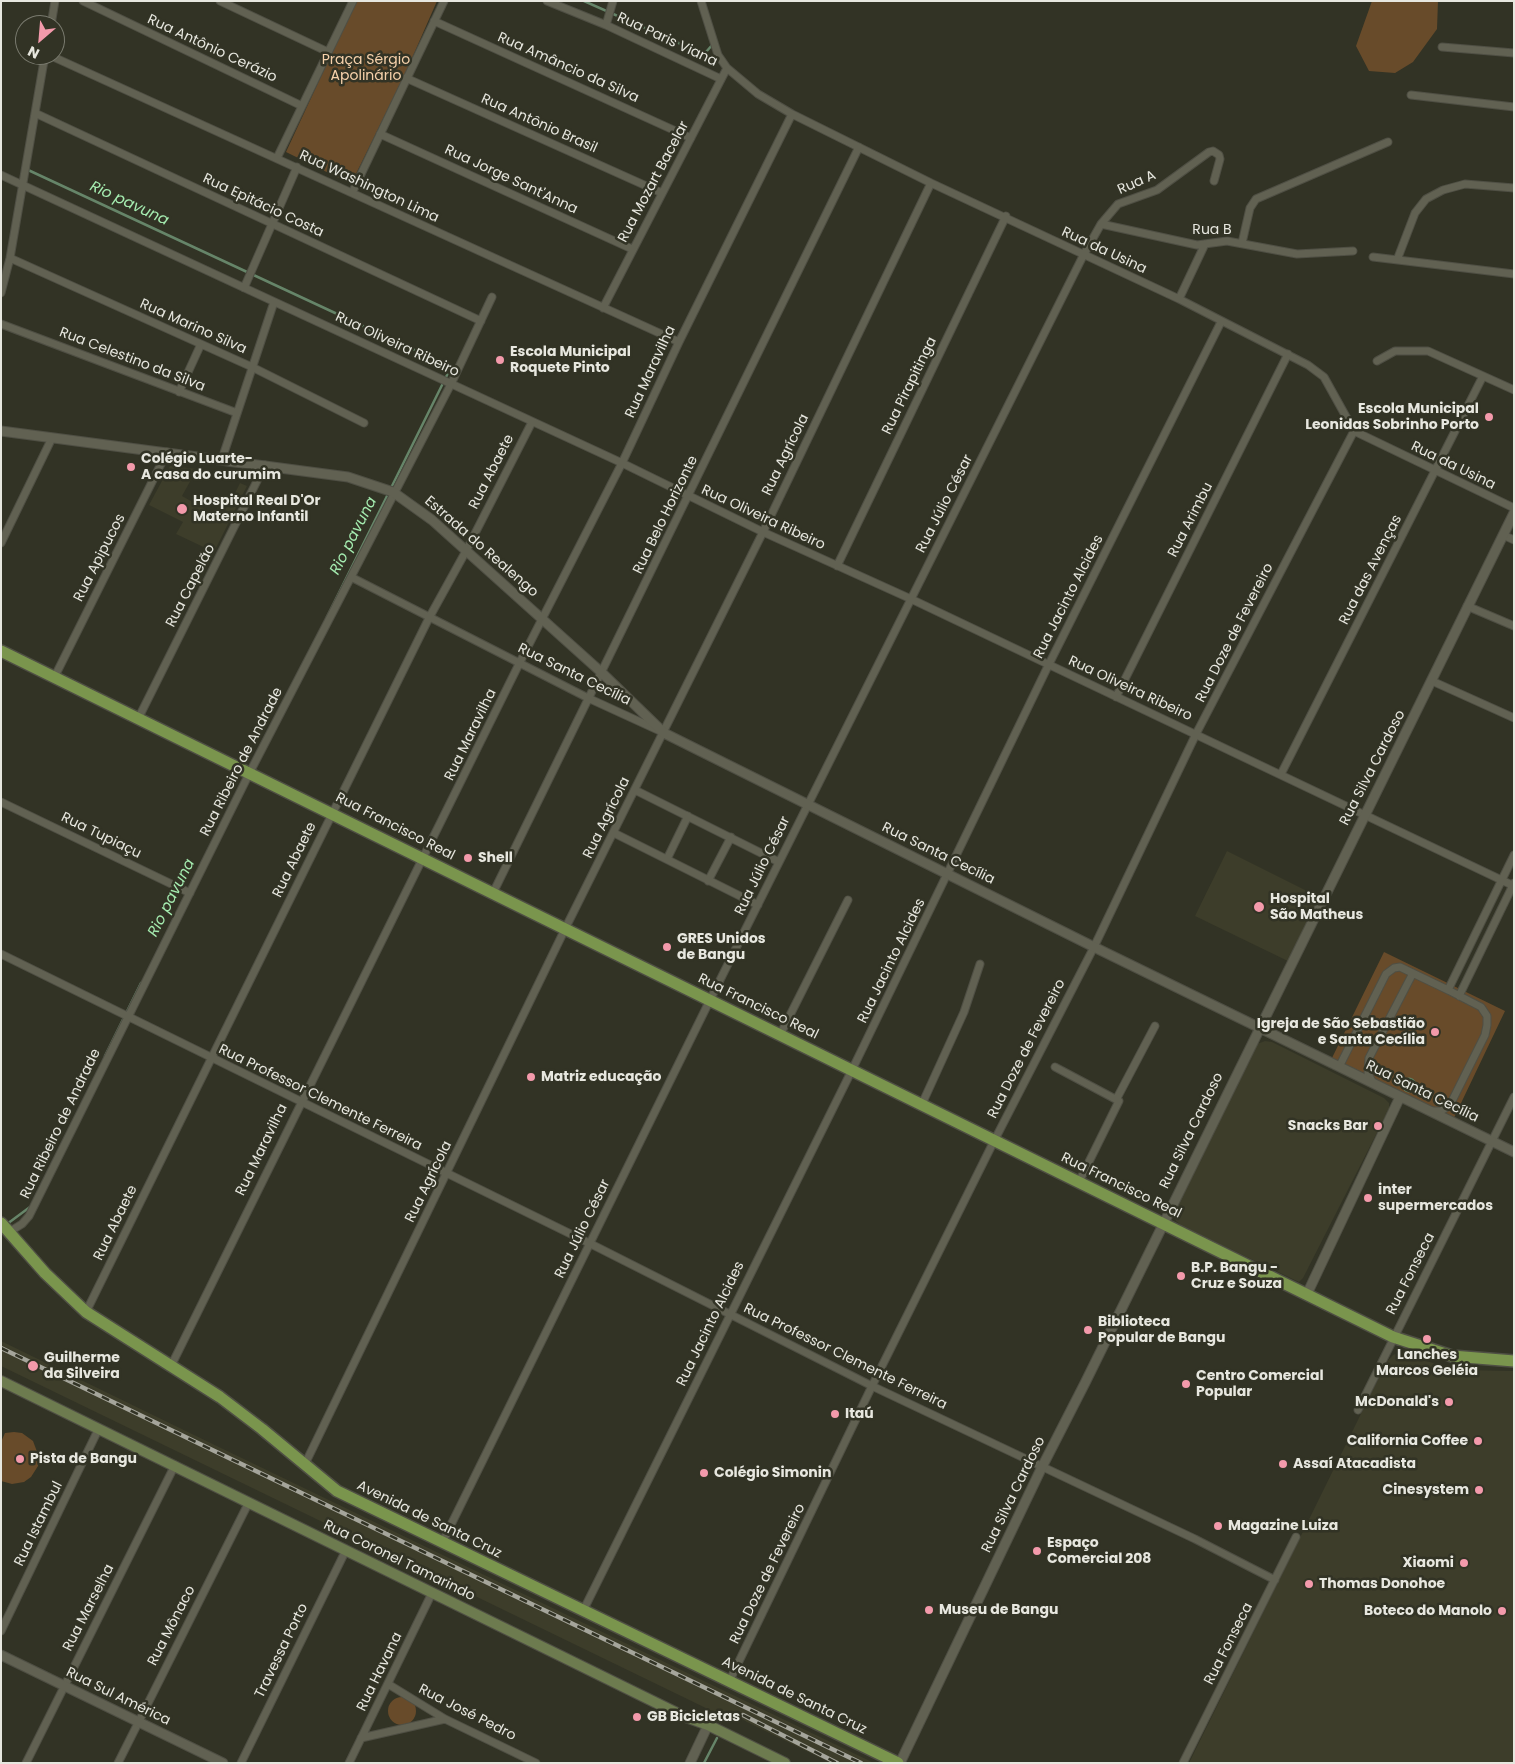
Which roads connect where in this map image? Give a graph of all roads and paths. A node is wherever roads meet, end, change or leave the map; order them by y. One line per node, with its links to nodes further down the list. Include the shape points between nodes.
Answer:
1 (55, 1): 10 (street)
2 (83, 1): 22 (street, Rua Antônio Cerázio)
3 (220, 1): 14 (street)
4 (352, 1): 14 (street)
5 (444, 1): 11 (street)
6 (547, 1): 9 (street, Rua Paris Viana)
7 (613, 1): 12 (street)
8 (701, 1): 18 (street, Rua da Usina, via 712,40)
9 (564, 5): 12 (street, Rua Paris Viana)
10 (53, 15)
11 (434, 21): 19 (street); 27 (street, Rua Amâncio da Silva)
12 (606, 25): 20 (street, Rua Paris Viana)
13 (1442, 46): 15 (street)
14 (328, 52): 22 (street)
15 (1514, 53)
16 (65, 63): 30 (street, Rua Washington Lima)
17 (45, 65): 24 (street)
18 (726, 68): 20 (street, Rua Mozart Bacelar); 25 (street, Rua da Usina, via 758,94)
19 (406, 78): 26 (street); 38 (street, Rua Antônio Brasil)
20 (721, 79): 27 (street, Rua Mozart Bacelar)
21 (1411, 95): 23 (street)
22 (302, 106): 30 (street)
23 (1514, 107)
24 (34, 113): 34 (street); 40 (street, Rua Epitácio Costa)
25 (792, 114): 29 (street, Rua da Usina); 60 (street, Rua Maravilha)
26 (380, 134): 37 (street); 44 (street, Rua Jorge Sant'Anna)
27 (691, 138): 38 (street, Rua Mozart Bacelar)
28 (1388, 142): 42 (street, via 1256,199 1250,208)
29 (860, 147): 35 (street, Rua da Usina); 81 (street, Rua Belo Horizonte)
30 (278, 158): 31 (street, Rua Washington Lima)
31 (297, 167): 37 (street, Rua Washington Lima); 40 (street)
32 (1, 175): 34 (street, Rua Oliveira Ribeiro)
33 (1214, 181): 41 (street, Rua A, via 1220,159 1213,151 1157,190 1118,204)
34 (23, 183): 48 (street); 51 (street, Rua Oliveira Ribeiro)
35 (931, 183): 39 (street, Rua da Usina); 84 (street, Rua Agrícola)
36 (1514, 188): 49 (street, via 1465,184 1426,199 1415,213)
37 (352, 193): 56 (street, Rua Washington Lima)
38 (662, 194): 44 (street, Rua Mozart Bacelar)
39 (1006, 216): 46 (street, Rua da Usina); 89 (street, Rua Pirapitinga)
40 (272, 224): 51 (street); 57 (street, Rua Epitácio Costa)
41 (1101, 224): 43 (street, Rua B); 46 (street, Rua A)
42 (1242, 243): 43 (street, Rua B); 45 (street, Rua B, via 1284,253)
43 (1205, 244): 54 (street)
44 (632, 249): 56 (street, Rua Mozart Bacelar)
45 (1353, 251)
46 (1083, 256): 54 (street, Rua da Usina); 91 (street, Rua Júlio César)
47 (1373, 257): 49 (street)
48 (10, 258): 52 (street); 61 (street, Rua Marino Silva)
49 (1397, 260): 50 (street)
50 (1514, 274)
51 (244, 288): 55 (street, Rua Oliveira Ribeiro)
52 (1, 293)
53 (492, 298): 57 (street, Rua Ribeiro de Andrade)
54 (1179, 299): 58 (street, Rua da Usina)
55 (274, 302): 64 (street); 66 (street, Rua Oliveira Ribeiro)
56 (603, 308): 60 (street, Rua Washington Lima)
57 (481, 321): 66 (street, Rua Ribeiro de Andrade)
58 (1221, 322): 62 (street, Rua da Usina); 98 (street, Rua Jacinto Alcides)
59 (1, 324): 68 (street, Rua Celestino da Silva)
60 (679, 342): 77 (street, Rua Maravilha)
61 (201, 344): 64 (street, Rua Marino Silva); 68 (street)
62 (1288, 354): 73 (street, Rua da Usina, via 1324,378); 102 (street, Rua Arimbu)
63 (1377, 361): 65 (street, via 1395,351 1417,350 1438,355)
64 (252, 367): 69 (street); 71 (street, Rua Marino Silva)
65 (1483, 376): 67 (street); 79 (street, Rua das Avenças)
66 (451, 384): 70 (street, Rua Oliveira Ribeiro); 80 (street, Rua Ribeiro de Andrade)
67 (1514, 390)
68 (179, 392): 69 (street, Rua Celestino da Silva)
69 (236, 414): 76 (street)
70 (532, 422): 77 (street, Rua Oliveira Ribeiro); 88 (street, Rua Abaete)
71 (364, 423)
72 (1, 430): 74 (street, Estrada do Realengo)
73 (1354, 431): 79 (street, Rua da Usina); 107 (street, Rua Doze de Fevereiro)
74 (52, 438): 75 (street, Estrada do Realengo); 87 (street)
75 (167, 452): 76 (street, Estrada do Realengo); 100 (street, Rua Apipucos)
76 (222, 459): 78 (street, Estrada do Realengo)
77 (622, 463): 81 (street, Rua Oliveira Ribeiro); 94 (street, Rua Maravilha)
78 (265, 465): 80 (street, Estrada do Realengo, via 348,477); 104 (street, Rua Capelão)
79 (1435, 472): 82 (street, Rua da Usina); 109 (street, Rua das Avenças)
80 (394, 492): 88 (street, Estrada do Realengo); 90 (street, Rua Ribeiro de Andrade)
81 (689, 496): 84 (street, Rua Oliveira Ribeiro); 99 (street, Rua Belo Horizonte)
82 (1514, 508)
83 (1514, 513): 85 (street, Rua Silva Cardoso)
84 (763, 532): 89 (street, Rua Oliveira Ribeiro); 106 (street, Rua Agrícola)
85 (1503, 535): 86 (street); 92 (street, Rua Silva Cardoso)
86 (1514, 540)
87 (1, 543)
88 (466, 551): 93 (street, Rua Abaete); 94 (street, Estrada do Realengo)
89 (837, 566): 91 (street, Rua Oliveira Ribeiro)
90 (351, 577): 93 (street, Rua Santa Cecília); 108 (street, Rua Ribeiro de Andrade)
91 (911, 599): 98 (street, Rua Oliveira Ribeiro); 112 (street, Rua Júlio César)
92 (1467, 606): 95 (street); 101 (street, Rua Silva Cardoso)
93 (429, 618): 97 (street, Rua Santa Cecília); 113 (street, Rua Abaete)
94 (542, 618): 97 (street, Rua Maravilha); 99 (street, Estrada do Realengo)
95 (1514, 626)
96 (1, 651): 100 (main road, Rua Francisco Real)
97 (519, 664): 103 (street, Rua Santa Cecília); 119 (street, Rua Maravilha)
98 (1049, 664): 102 (street, Rua Oliveira Ribeiro); 122 (street, Rua Jacinto Alcides)
99 (601, 672): 103 (street, Rua Belo Horizonte); 106 (street, Estrada do Realengo)
100 (55, 676): 104 (main road, Rua Francisco Real)
101 (1432, 681): 105 (street); 114 (street, Rua Silva Cardoso)
102 (1116, 697): 107 (street, Rua Oliveira Ribeiro)
103 (588, 698): 106 (street, Rua Santa Cecília); 127 (street, Rua Belo Horizonte)
104 (139, 717): 108 (main road, Rua Francisco Real)
105 (1514, 718)
106 (664, 733): 110 (street, Rua Agrícola); 112 (street, Rua Santa Cecília)
107 (1196, 734): 109 (street, Rua Oliveira Ribeiro); 131 (street, Rua Doze de Fevereiro)
108 (250, 772): 113 (main road, Rua Francisco Real); 126 (street, Rua Ribeiro de Andrade)
109 (1281, 774): 114 (street, Rua Oliveira Ribeiro)
110 (635, 790): 115 (street); 116 (street, Rua Agrícola)
111 (1, 802): 126 (street, Rua Tupiaçu)
112 (807, 805): 121 (street, Rua Júlio César); 122 (street, Rua Santa Cecília)
113 (333, 812): 119 (main road, Rua Francisco Real); 142 (street, Rua Abaete)
114 (1366, 814): 123 (street, Rua Oliveira Ribeiro); 140 (street, Rua Silva Cardoso)
115 (688, 816): 117 (street); 120 (street)
116 (614, 833): 120 (street); 130 (street, Rua Agrícola)
117 (731, 837): 121 (street); 124 (street)
118 (1514, 855): 123 (street)
119 (424, 859): 127 (main road, Rua Francisco Real); 150 (street, Rua Maravilha)
120 (667, 859): 124 (street)
121 (779, 862): 129 (street, Rua Júlio César)
122 (948, 875): 131 (street, Rua Santa Cecília); 145 (street, Rua Jacinto Alcides)
123 (1502, 880): 125 (street, Rua Oliveira Ribeiro); 135 (street)
124 (708, 881): 129 (street)
125 (1513, 885): 136 (street)
126 (188, 892): 138 (street, Rua Ribeiro de Andrade)
127 (493, 893): 130 (main road, Rua Francisco Real)
128 (848, 900): 141 (street)
129 (758, 905): 137 (street, Rua Júlio César)
130 (566, 929): 137 (main road, Rua Francisco Real); 156 (street, Rua Agrícola)
131 (1094, 947): 140 (street, Rua Santa Cecília); 153 (street, Rua Doze de Fevereiro)
132 (1, 954): 138 (street, Rua Professor Clemente Ferreira)
133 (980, 964): 151 (street, via 964,1012)
134 (1413, 974): 135 (street); 144 (street, via 1400,967 1386,974); 146 (street, via 1369,1058 1368,1074)
135 (1448, 990): 136 (street)
136 (1459, 996): 152 (street, via 1481,1006 1486,1016 1485,1035 1450,1105 1441,1111)
137 (710, 1000): 141 (main road, Rua Francisco Real); 160 (street, Rua Júlio César)
138 (126, 1014): 142 (street, Rua Professor Clemente Ferreira); 159 (street, Rua Ribeiro de Andrade, via 30,1216 22,1224)
139 (1155, 1026): 149 (street)
140 (1259, 1027): 144 (street, Rua Santa Cecília); 158 (street, Rua Silva Cardoso)
141 (780, 1034): 145 (main road, Rua Francisco Real)
142 (211, 1057): 150 (street, Rua Professor Clemente Ferreira); 162 (street, Rua Abaete)
143 (1055, 1067): 149 (street)
144 (1340, 1067): 146 (street, Rua Santa Cecília)
145 (852, 1070): 151 (main road, Rua Francisco Real); 163 (street, Rua Jacinto Alcides)
146 (1373, 1083): 147 (street, Rua Santa Cecília)
147 (1400, 1097): 152 (street, Rua Santa Cecília); 161 (street)
148 (1514, 1097): 154 (street, Rua Fonseca)
149 (1117, 1098): 157 (street, via 1119,1104)
150 (300, 1102): 156 (street, Rua Professor Clemente Ferreira); 166 (street, Rua Maravilha)
151 (922, 1104): 153 (main road, Rua Francisco Real)
152 (1431, 1111): 154 (street, Rua Santa Cecília)
153 (994, 1140): 157 (main road, Rua Francisco Real); 168 (street, Rua Doze de Fevereiro)
154 (1492, 1142): 155 (street, Rua Santa Cecília); 164 (street, Rua Fonseca)
155 (1514, 1152)
156 (446, 1174): 160 (street, Rua Professor Clemente Ferreira); 171 (street, Rua Agrícola)
157 (1079, 1182): 158 (main road, Rua Francisco Real)
158 (1163, 1223): 161 (main road, Rua Francisco Real); 173 (street, Rua Silva Cardoso)
159 (4, 1231): 162 (main road, Avenida de Santa Cruz)
160 (590, 1243): 163 (street, Rua Professor Clemente Ferreira); 176 (street, Rua Júlio César)
161 (1307, 1294): 164 (main road, Rua Francisco Real)
162 (86, 1312): 166 (main road, Avenida de Santa Cruz)
163 (729, 1314): 168 (street, Rua Professor Clemente Ferreira); 180 (street, Rua Jacinto Alcides)
164 (1393, 1337): 165 (main road, Rua Francisco Real, via 1452,1356); 169 (street, Rua Fonseca)
165 (1514, 1361)
166 (171, 1366): 171 (main road, Avenida de Santa Cruz, via 242,1413)
167 (1, 1381): 170 (main road, Rua Coronel Tamarindo)
168 (872, 1386): 173 (street, Rua Professor Clemente Ferreira); 183 (street, Rua Doze de Fevereiro)
169 (1358, 1410)
170 (99, 1428): 172 (main road, Rua Coronel Tamarindo); 181 (street, Rua Istambul)
171 (305, 1464): 176 (main road, Avenida de Santa Cruz, via 338,1491)
172 (175, 1465): 174 (main road, Rua Coronel Tamarindo); 185 (street, Rua Marselha)
173 (1042, 1467): 178 (street, Rua Professor Clemente Ferreira); 199 (street, Rua Silva Cardoso)
174 (249, 1502): 177 (main road, Rua Coronel Tamarindo); 187 (street, Rua Mônaco)
175 (1296, 1537): 178 (street, Rua Fonseca)
176 (442, 1543): 180 (main road, Avenida de Santa Cruz)
177 (346, 1550): 179 (main road, Rua Coronel Tamarindo); 194 (street, Travessa Porto)
178 (1275, 1580): 200 (street, Rua Fonseca)
179 (432, 1593): 184 (street, Rua Havana); 188 (main road, Rua Coronel Tamarindo, via 683,1716)
180 (583, 1611): 183 (main road, Avenida de Santa Cruz)
181 (1, 1631)
182 (1, 1655): 185 (street, Rua Sul América)
183 (729, 1682): 199 (main road, Avenida de Santa Cruz)
184 (388, 1684): 186 (street, Rua José Pedro); 189 (street, Rua Havana)
185 (65, 1686): 187 (street, Rua Sul América); 191 (street, Rua Marselha)
186 (445, 1719): 189 (street); 196 (street, Rua José Pedro)
187 (138, 1723): 192 (street, Rua Mônaco); 193 (street, Rua Sul América)
188 (708, 1725): 190 (main road, Rua Coronel Tamarindo); 197 (street)
189 (361, 1738): 195 (street, Rua Havana)
190 (765, 1758): 198 (main road, Rua Coronel Tamarindo)
191 (26, 1763)
192 (118, 1763)
193 (223, 1763)
194 (241, 1763)
195 (349, 1763)
196 (536, 1763)
197 (690, 1763)
198 (785, 1763)
199 (899, 1763)
200 (1183, 1763)

